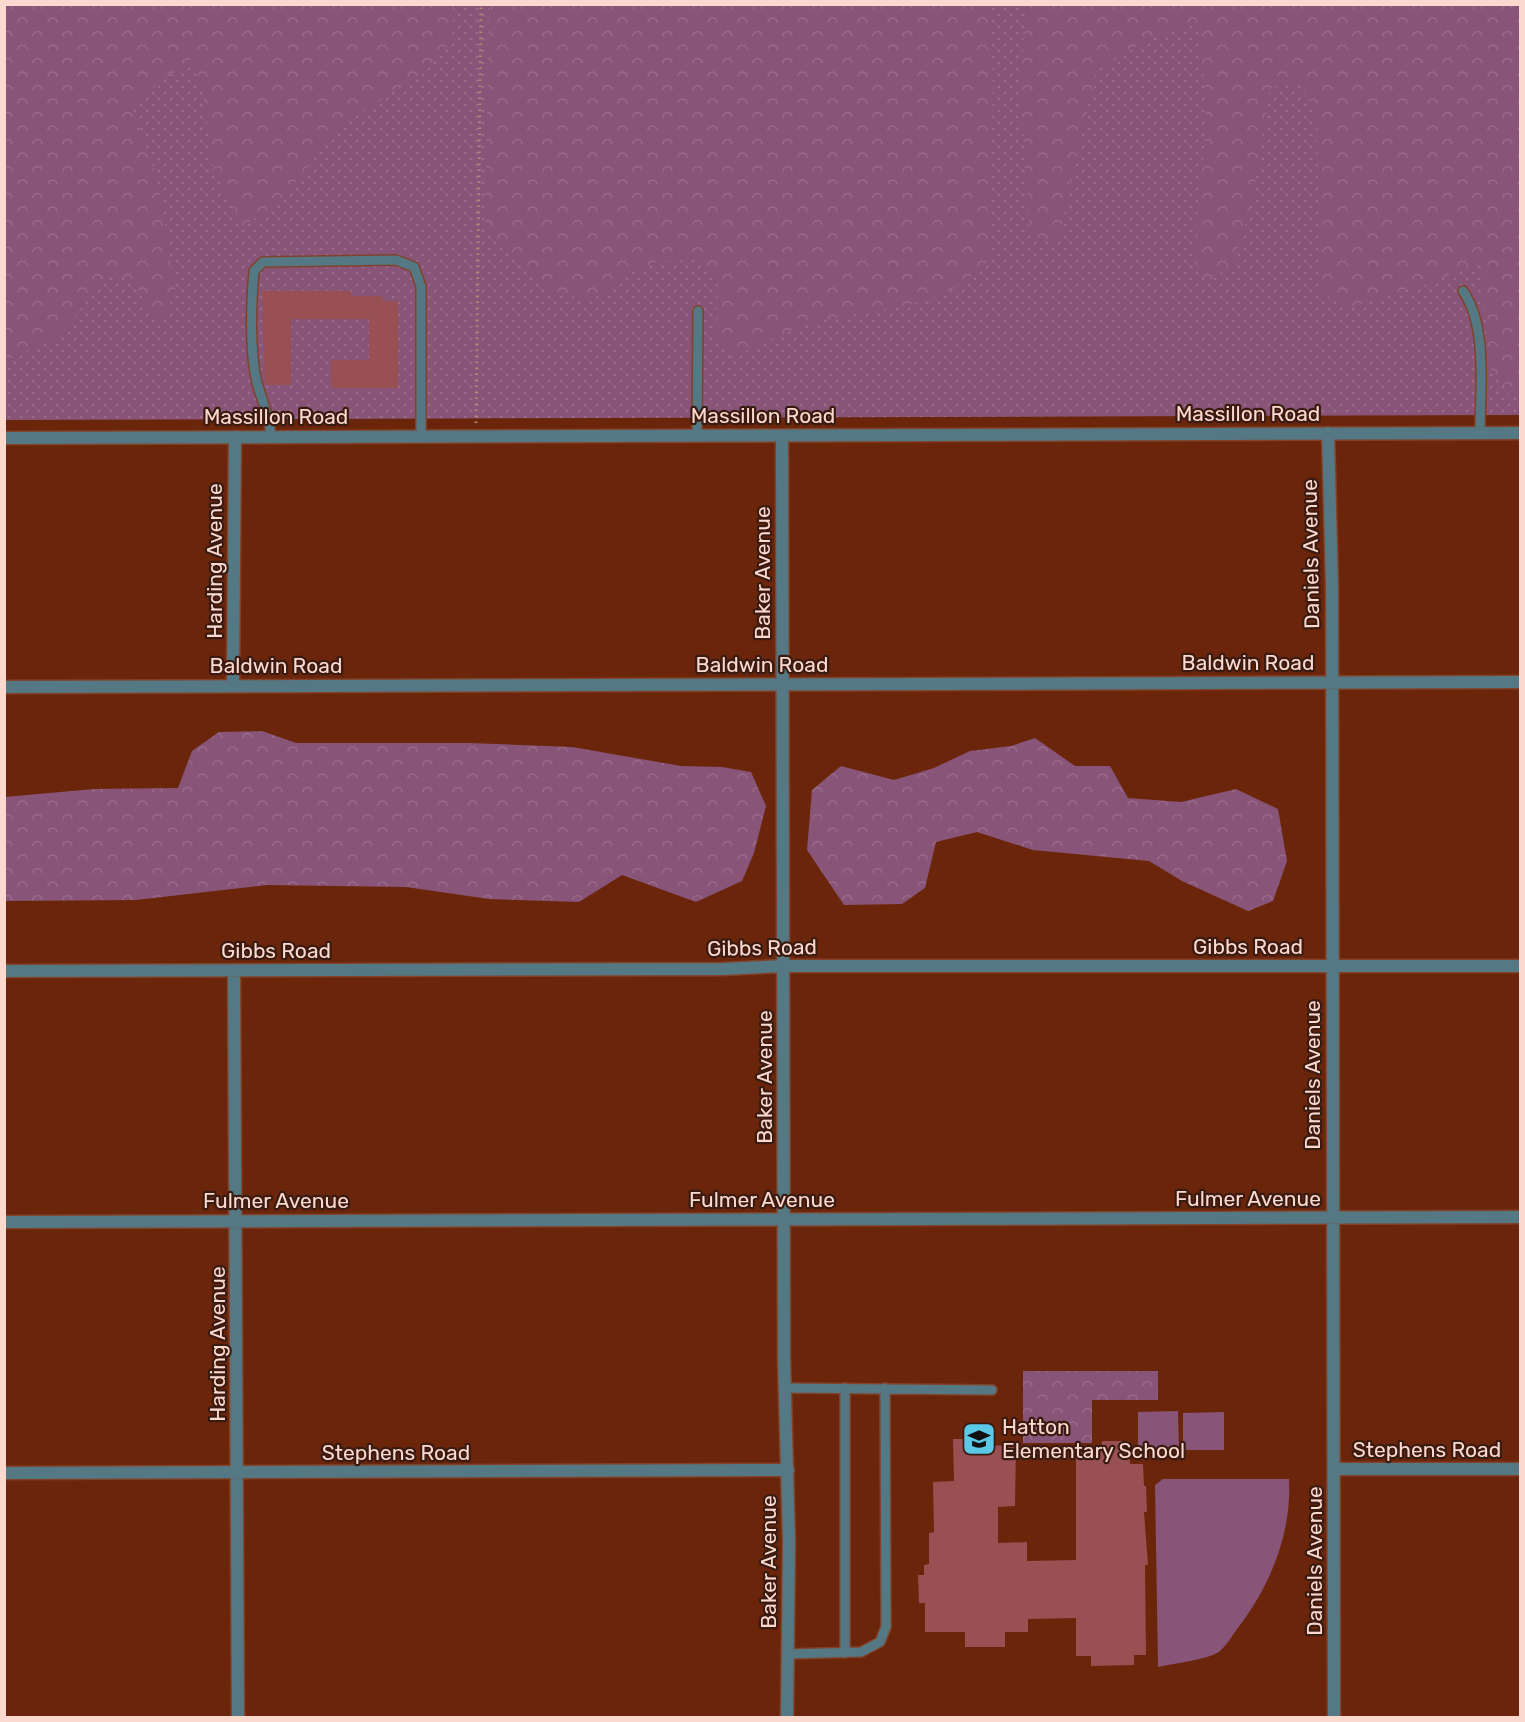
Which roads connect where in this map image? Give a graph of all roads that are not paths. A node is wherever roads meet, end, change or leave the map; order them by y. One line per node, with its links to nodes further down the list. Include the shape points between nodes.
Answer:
1 (1463, 291): 4 (lane, via 1474,309 1478,330)
2 (698, 311): 6 (lane)
3 (1328, 433): 4 (street, Massillon Road); 8 (street, Massillon Road); 13 (street, Daniels Avenue)
4 (1480, 433): 5 (street, Massillon Road)
5 (1521, 433)
6 (697, 435): 7 (street, Massillon Road); 8 (street, Massillon Road)
7 (421, 436): 10 (street, Massillon Road); 10 (lane, via 421,286 414,267 396,260 263,262 254,271 254,355)
8 (782, 436): 14 (street, Baker Avenue)
9 (235, 437): 10 (street, Massillon Road); 11 (street, Massillon Road); 15 (street, Harding Avenue)
10 (271, 437)
11 (4, 438)
12 (1521, 682): 13 (street, Baldwin Road)
13 (1332, 683): 14 (street, Baldwin Road); 18 (street, Daniels Avenue)
14 (783, 684): 15 (street, Baldwin Road); 17 (street, Baker Avenue)
15 (233, 685): 16 (street, Baldwin Road)
16 (4, 687)
17 (784, 966): 18 (street, Gibbs Road); 21 (street, Gibbs Road); 24 (street, Baker Avenue)
18 (1332, 966): 19 (street, Gibbs Road); 23 (street, Daniels Avenue)
19 (1521, 966)
20 (4, 970): 21 (street, Gibbs Road)
21 (234, 971): 25 (street, Harding Avenue)
22 (1521, 1217): 23 (street, Fulmer Avenue)
23 (1333, 1218): 24 (street, Fulmer Avenue); 31 (street, Daniels Avenue)
24 (784, 1220): 25 (street, Fulmer Avenue); 27 (street, Baker Avenue)
25 (237, 1221): 26 (street, Fulmer Avenue); 35 (street, Harding Avenue)
26 (4, 1222)
27 (785, 1388): 28 (lane); 33 (street, Baker Avenue)
28 (845, 1388): 29 (lane); 36 (lane)
29 (885, 1388): 30 (lane); 36 (lane, via 886,1627 880,1642 861,1652)
30 (992, 1390)
31 (1334, 1469): 32 (street, Stephens Road); 40 (street, Daniels Avenue)
32 (1521, 1469)
33 (788, 1470): 35 (street, Stephens Road); 37 (street, Baker Avenue)
34 (4, 1473): 35 (street, Stephens Road)
35 (237, 1473): 38 (street, Harding Avenue)
36 (844, 1653): 37 (lane)
37 (788, 1654): 39 (street, Baker Avenue)
38 (238, 1718)
39 (787, 1718)
40 (1334, 1718)

